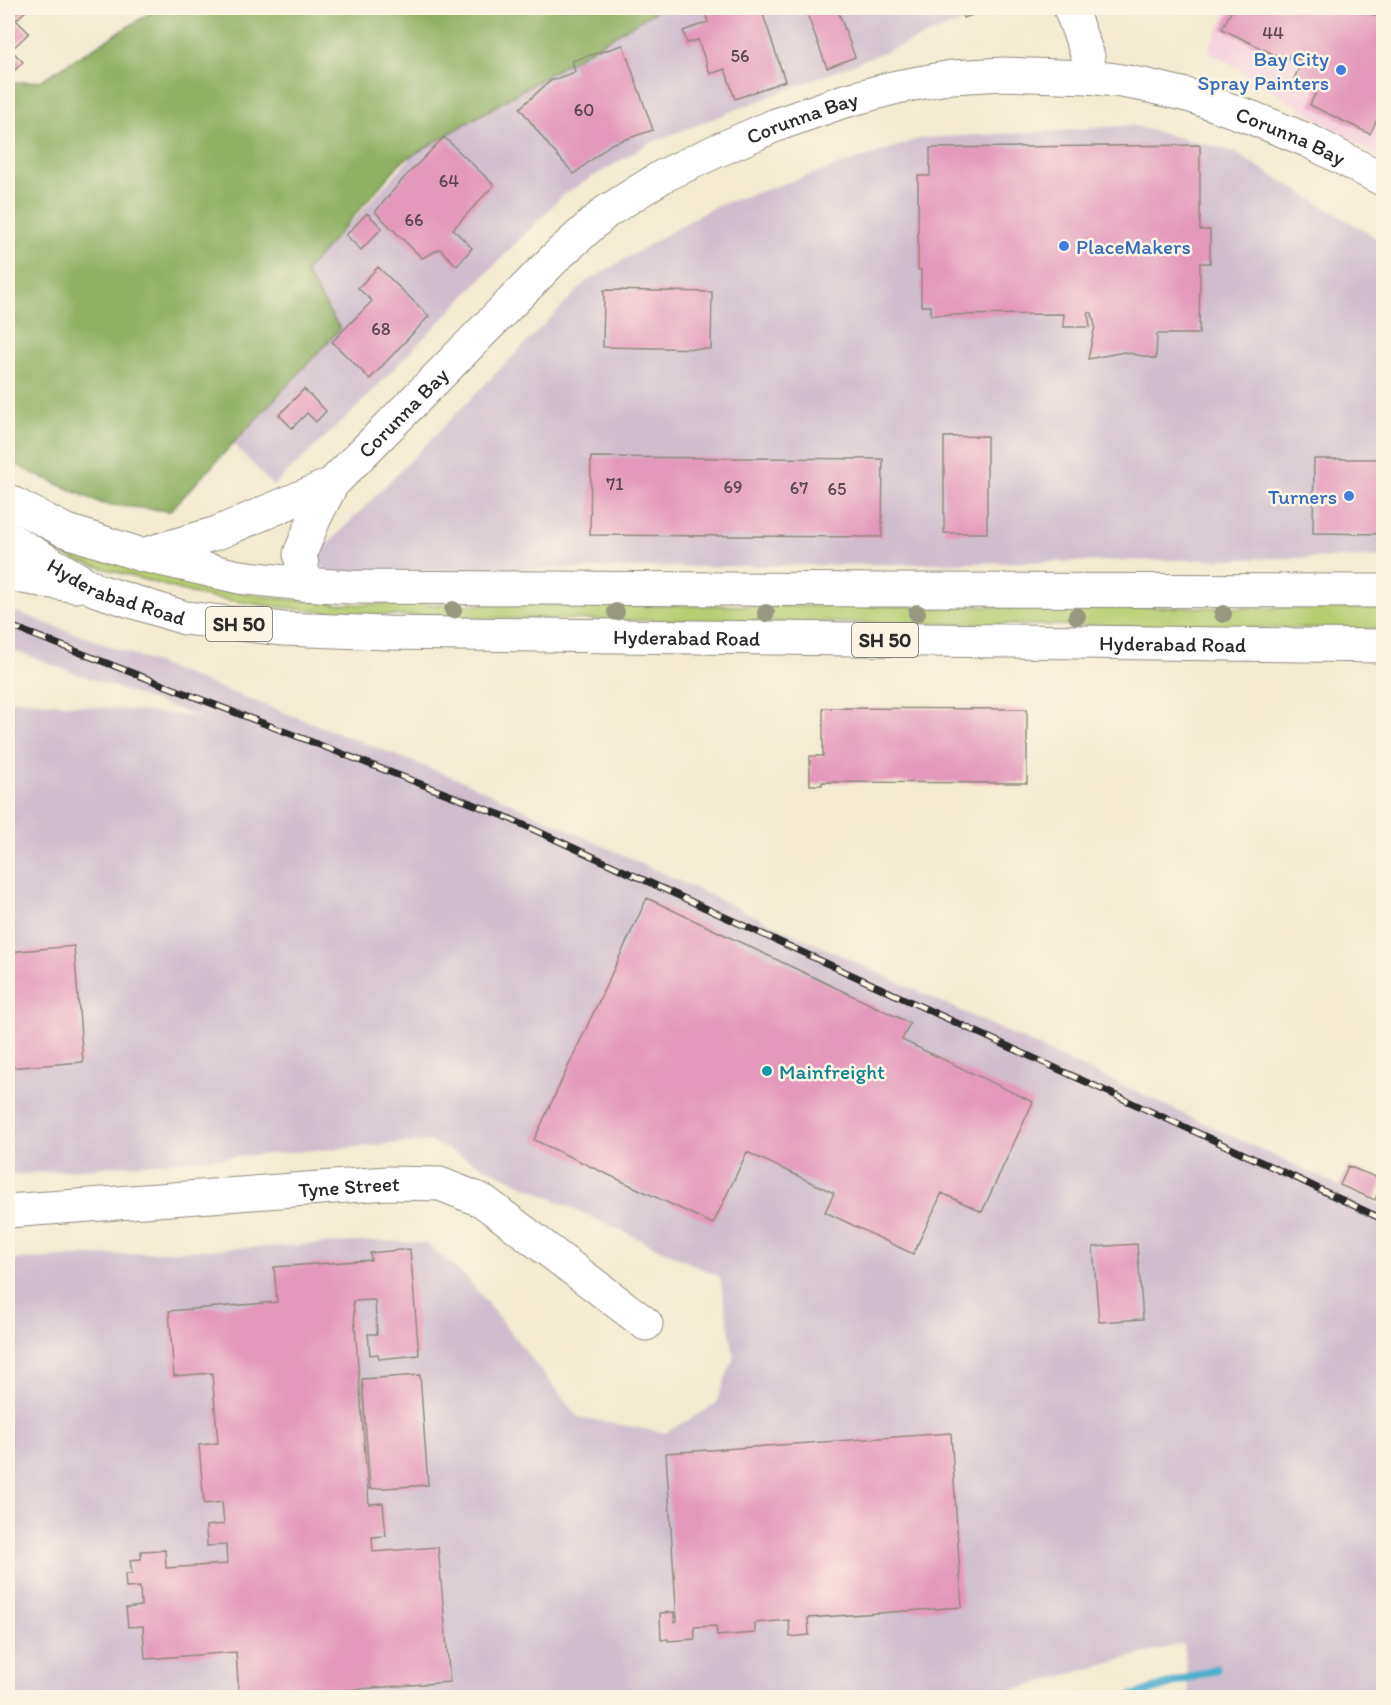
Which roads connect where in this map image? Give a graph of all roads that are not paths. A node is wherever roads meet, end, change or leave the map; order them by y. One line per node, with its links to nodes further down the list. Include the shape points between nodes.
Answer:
1 (1070, 8): 2 (main road, via 1088,56)
2 (1089, 77): 3 (main road, Corunna Bay, via 1191,96 1309,141); 4 (main road, Corunna Bay, via 1004,74 952,77 897,87 776,125 663,176 606,212 559,254)
3 (1383, 180)
4 (332, 484): 7 (main road, Corunna Bay, via 217,533); 9 (main road, Corunna Bay, via 300,555)
5 (8, 501): 7 (main road, Hyderabad Road / SH 50, via 64,530)
6 (8, 538): 10 (main road, Hyderabad Road / SH 50)
7 (142, 555): 9 (main road, Hyderabad Road / SH 50, via 239,577)
8 (8, 570): 10 (main road, via 22,577)
9 (303, 584): 11 (main road, Hyderabad Road / SH 50)
10 (96, 590): 12 (main road, Hyderabad Road / SH 50, via 185,618 283,629)
11 (1383, 591)
12 (1383, 646)
13 (8, 1211): 14 (main road, Tyne Street, via 388,1183 440,1184 483,1201)
14 (646, 1324)

